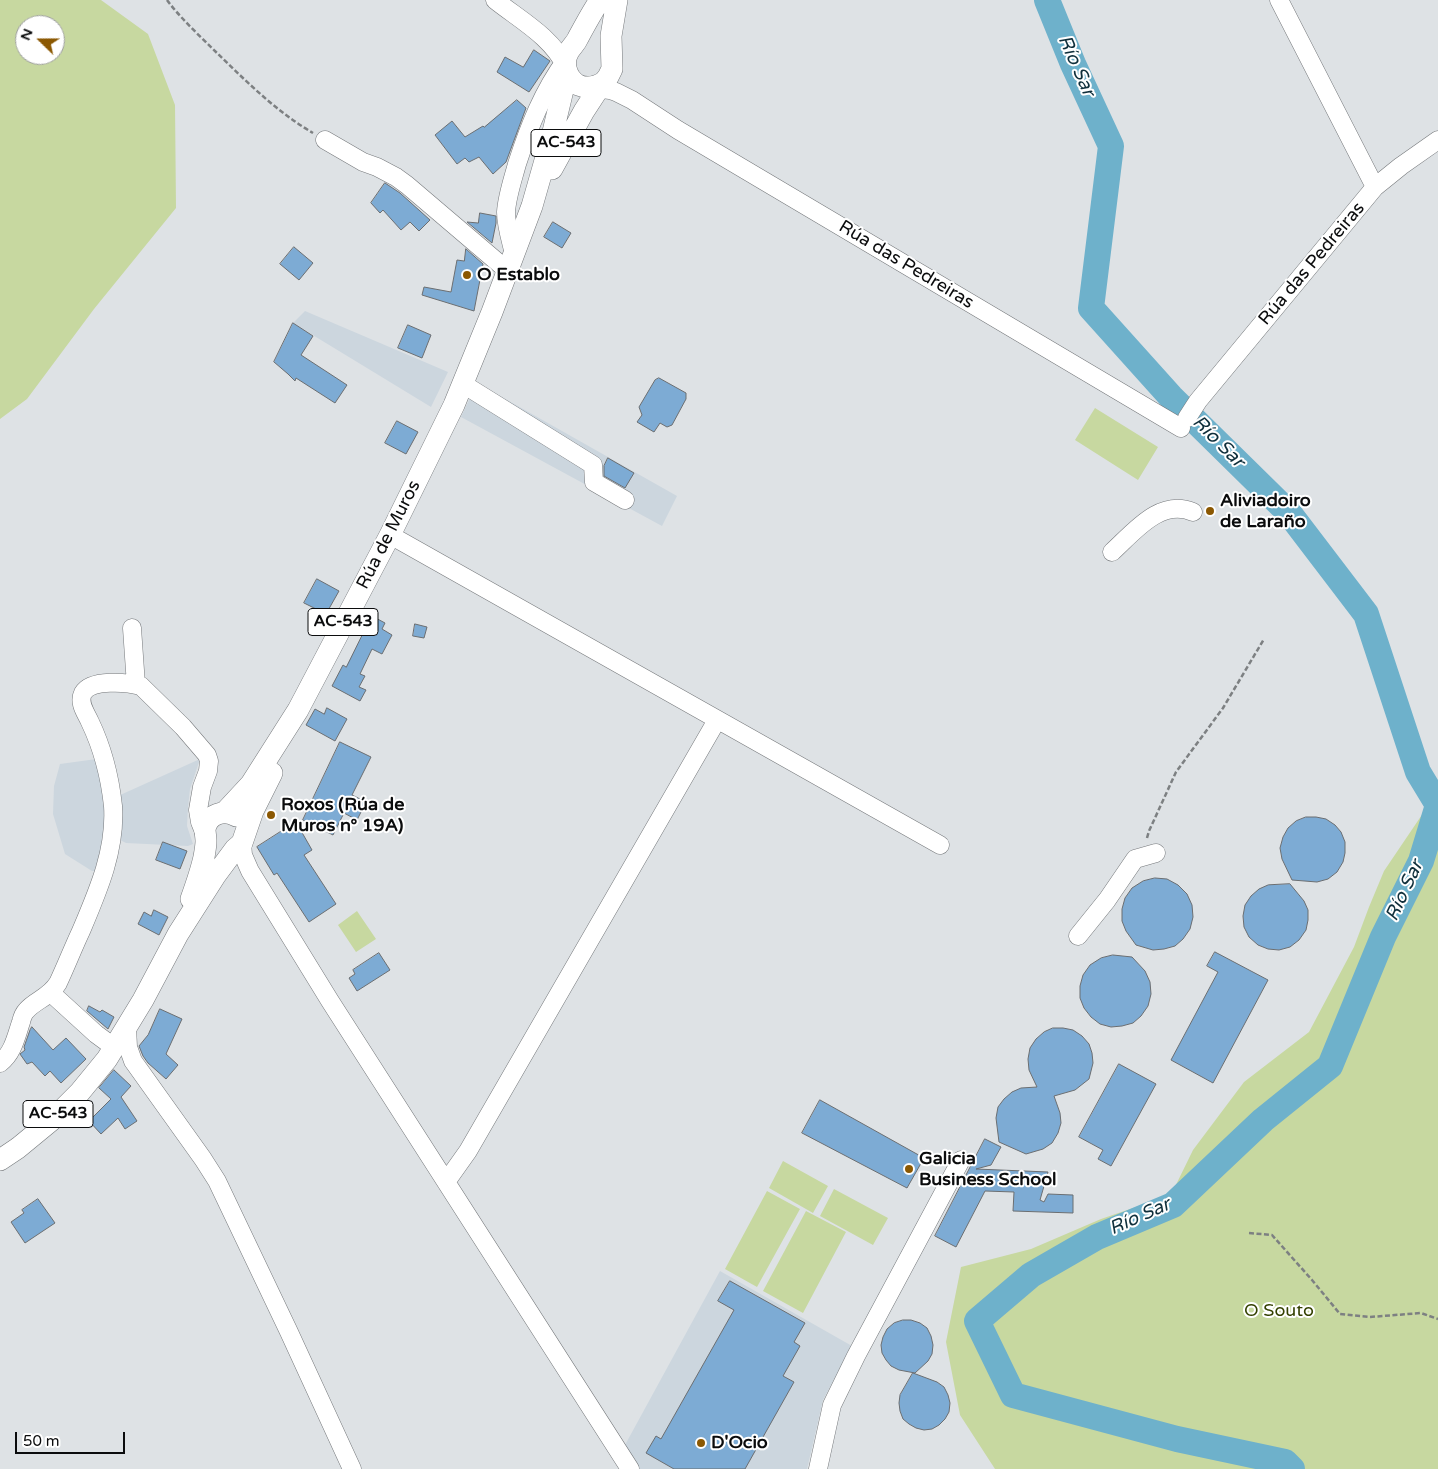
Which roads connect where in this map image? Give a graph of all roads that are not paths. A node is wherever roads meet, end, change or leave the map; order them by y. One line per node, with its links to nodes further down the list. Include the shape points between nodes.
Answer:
1 (495, 0): 6 (street, via 545,38)
2 (589, 0): 6 (street, via 572,31)
3 (600, 0): 6 (main road, AC-543)
4 (618, 0): 7 (main road, AC-543, via 612,32)
5 (1279, 0): 12 (street)
6 (571, 52): 7 (main road, via 590,40 607,48); 8 (main road, via 576,83); 13 (main road, AC-543); 14 (street, via 534,115 512,182 506,212)
7 (612, 59): 8 (main road, AC-543, via 610,75); 9 (street, Rúa das Pedreiras)
8 (598, 89): 9 (street, Rúa das Pedreiras); 13 (main road, AC-543)
9 (632, 100): 12 (street, Rúa das Pedreiras, via 678,130 1184,423 1198,401)
10 (325, 140): 14 (street, via 407,185)
11 (1438, 140): 12 (street, Rúa das Pedreiras)
12 (1375, 187)
13 (532, 206): 14 (main road, AC-543)
14 (511, 262): 15 (main road, AC-543)
15 (463, 384): 16 (street, via 593,465 594,482); 18 (main road, Rúa de Muros / AC-543)
16 (625, 500)
17 (1193, 512): 19 (street, via 1170,508 1159,512)
18 (390, 535): 22 (main road, Rúa de Muros / AC-543); 23 (street)
19 (1112, 552)
20 (132, 628): 21 (street)
21 (136, 685): 24 (street, Rúa de Muros, via 145,690 205,752); 31 (street, via 98,684 88,687 82,696 109,782 113,806 112,834 100,886)
22 (298, 710): 25 (main road, Rúa de Muros / AC-543, via 252,784); 26 (main road, Rúa de Muros / AC-543, via 253,811)
23 (717, 720): 27 (street); 38 (street, via 468,1151)
24 (207, 776): 25 (street, Rúa de Muros, via 212,800); 26 (street, Rúa de Muros, via 198,815)
25 (224, 812): 26 (main road, Rúa de Muros, via 234,814 244,826); 26 (main road, Rúa de Muros / AC-543, via 213,816 205,830)
26 (228, 844): 29 (main road, Rúa de Muros / AC-543, via 215,876); 29 (main road, Rúa de Muros / AC-543, via 204,858); 38 (street, via 250,871)
27 (940, 845)
28 (1149, 855): 30 (street, via 1135,859)
29 (178, 934): 32 (main road, Rúa de Muros / AC-543)
30 (1078, 936)
31 (51, 993): 33 (street, via 96,1034); 34 (street, via 24,1014 12,1048)
32 (127, 1028): 33 (main road, Rúa de Muros / AC-543); 35 (street, via 128,1047)
33 (111, 1053): 35 (street); 36 (main road, Rúa de Muros / AC-543, via 80,1092 52,1120)
34 (0, 1064)
35 (134, 1064): 39 (street, via 214,1176)
36 (0, 1160)
37 (961, 1160): 41 (street, via 832,1405)
38 (446, 1182): 40 (street)
39 (352, 1469)
40 (630, 1469)
41 (818, 1469)

